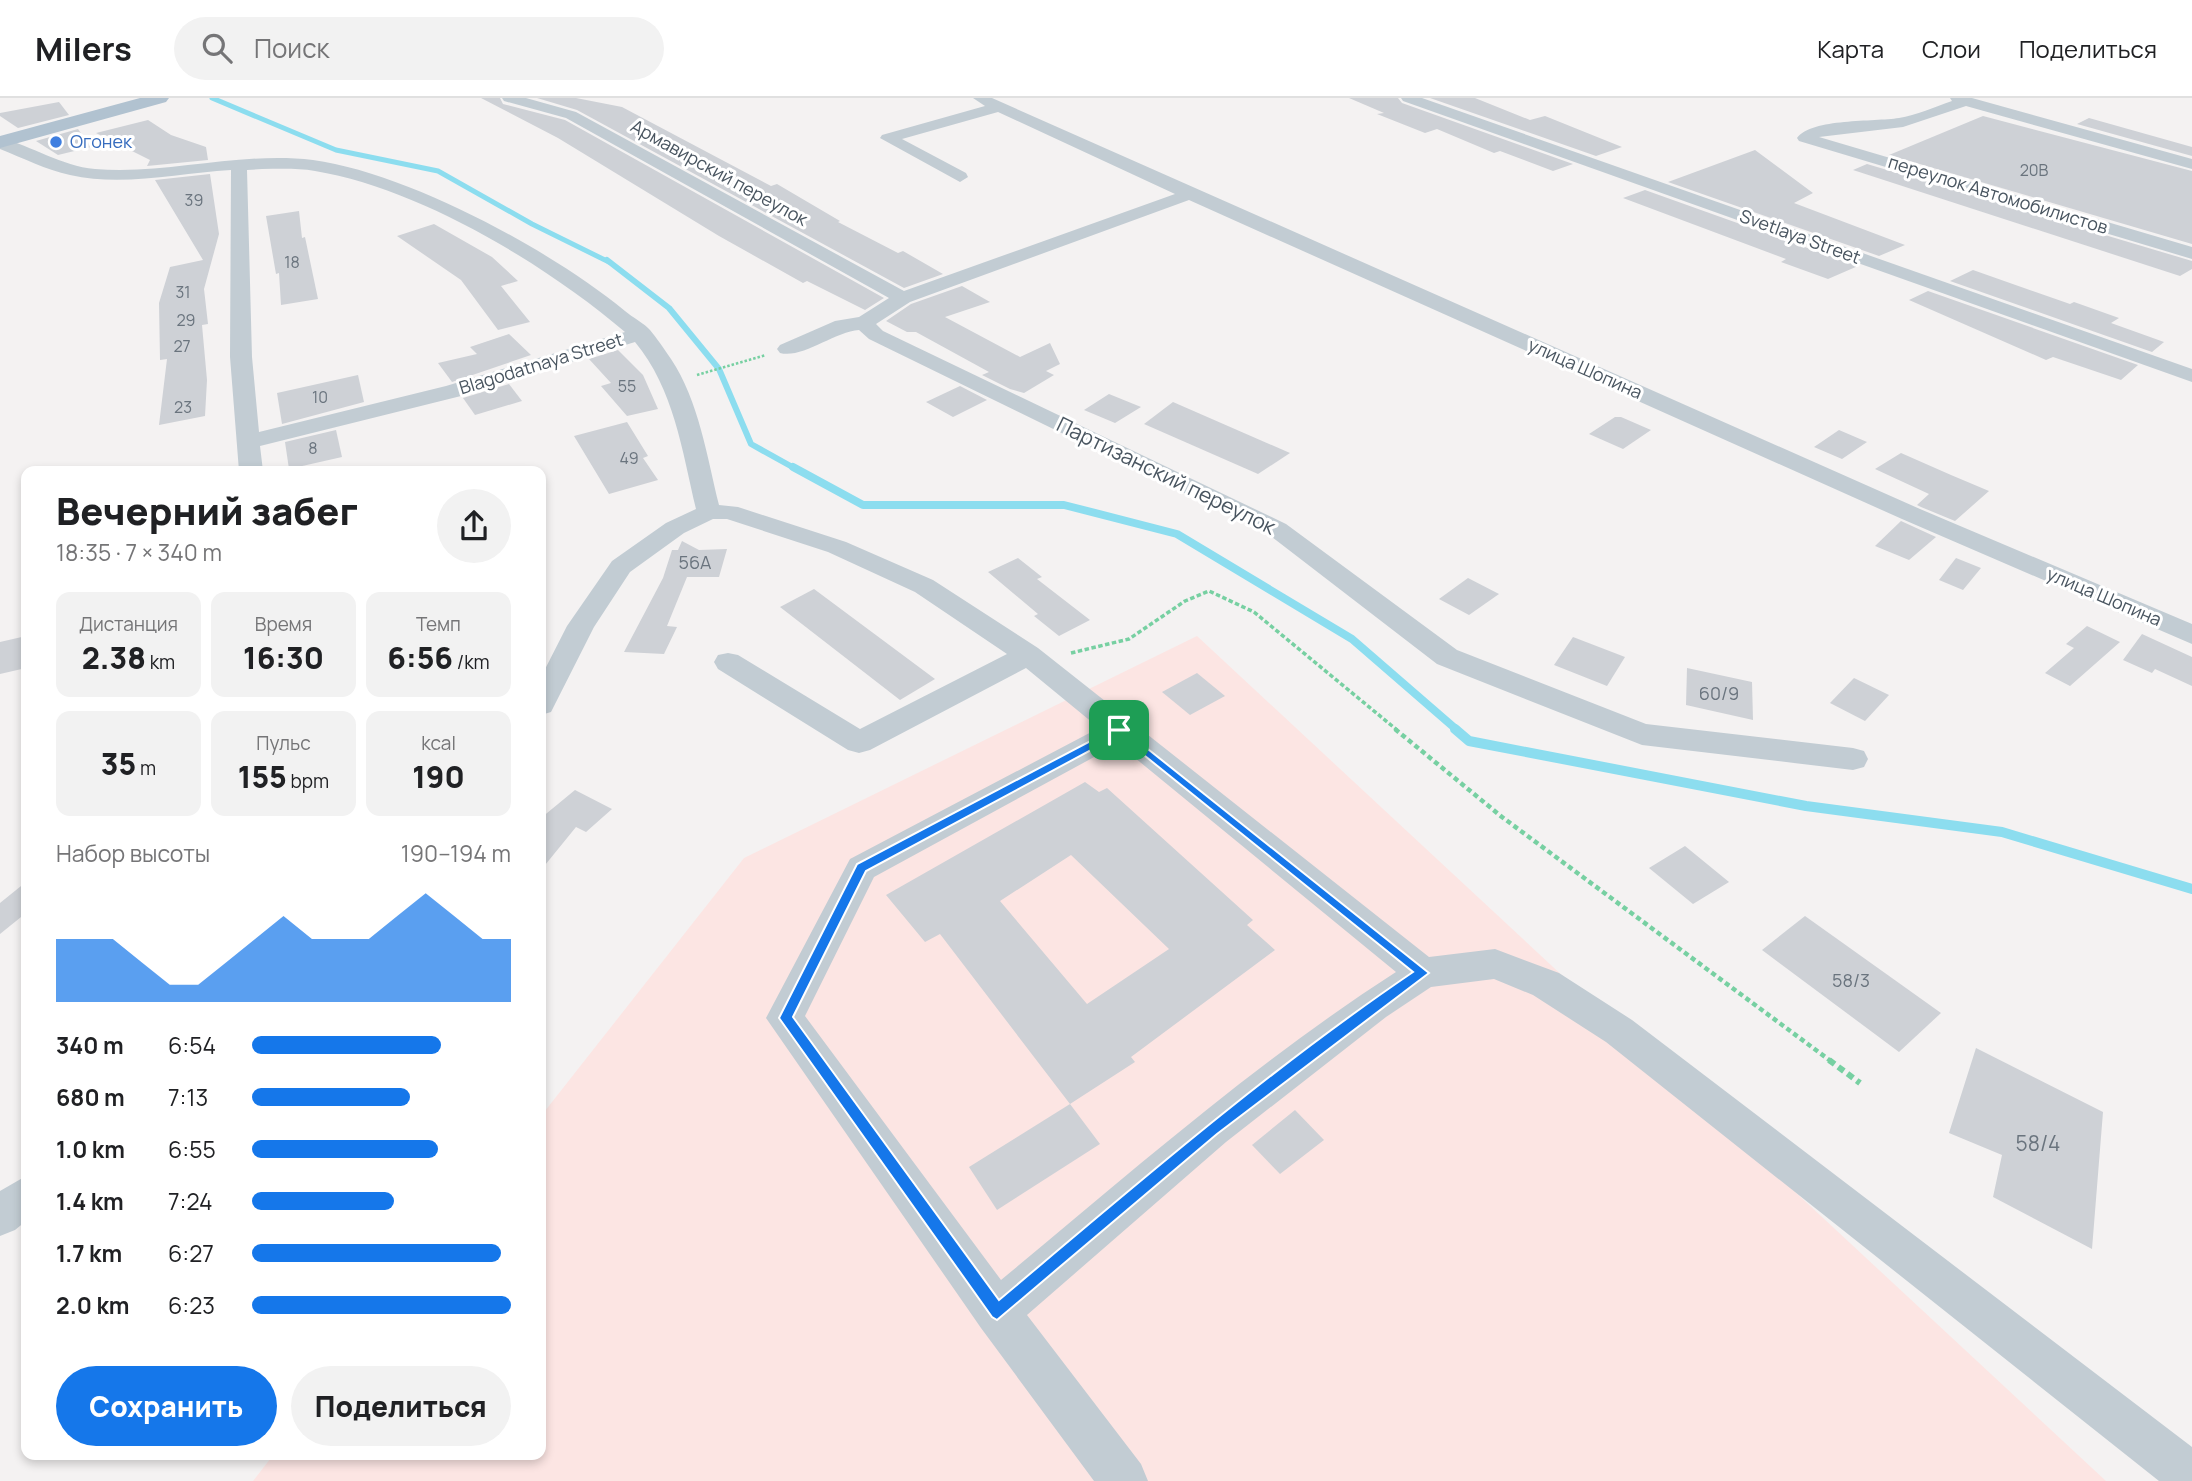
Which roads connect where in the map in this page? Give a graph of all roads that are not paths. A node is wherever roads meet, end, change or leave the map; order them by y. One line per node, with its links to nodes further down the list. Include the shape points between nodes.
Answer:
1 (160, 98): 7 (main road)
2 (509, 98): 13 (street, Армавирский переулок, via 571,116)
3 (979, 98): 6 (street, улица Шопина)
4 (1408, 98): 17 (street, Svetlaya Street)
5 (1961, 99): 8 (street); 12 (street, переулок Автомобилистов, via 1903,122 1824,130 1805,138)
6 (998, 107): 10 (street, via 888,138); 11 (street, улица Шопина)
7 (0, 142): 9 (street, Blagodatnaya Street, via 78,172 117,175)
8 (2192, 164)
9 (239, 167): 15 (street, Blagodatnaya Street, via 313,164 366,175 475,226 579,284); 18 (street, via 241,357)
10 (960, 177)
11 (1190, 194): 13 (street); 21 (street, улица Шопина)
12 (2192, 253)
13 (903, 299): 14 (street)
14 (864, 323): 16 (street, via 842,325); 26 (street, Партизанский переулок, via 876,335 1278,529 1447,657 1642,734)
15 (642, 333): 18 (street, Blagodatnaya Street, via 453,391); 20 (street, via 672,381)
16 (787, 349)
17 (2192, 376)
18 (251, 441): 19 (street)
19 (251, 466)
20 (709, 512): 22 (street, via 729,512 837,547 887,569 924,586); 24 (street, via 675,528 621,568 581,626)
21 (2192, 635)
22 (1028, 655): 23 (street, via 859,742); 25 (street)
23 (728, 662)
24 (546, 695)
25 (1119, 730): 27 (street); 30 (street, via 862,868 785,1018)
26 (1853, 759)
27 (1423, 973): 30 (street, via 1212,1129); 31 (street, via 1496,964 1546,984 1619,1031)
28 (21, 1200): 29 (street)
29 (0, 1216)
30 (997, 1312): 32 (street)
31 (2192, 1477)
32 (1124, 1481)

